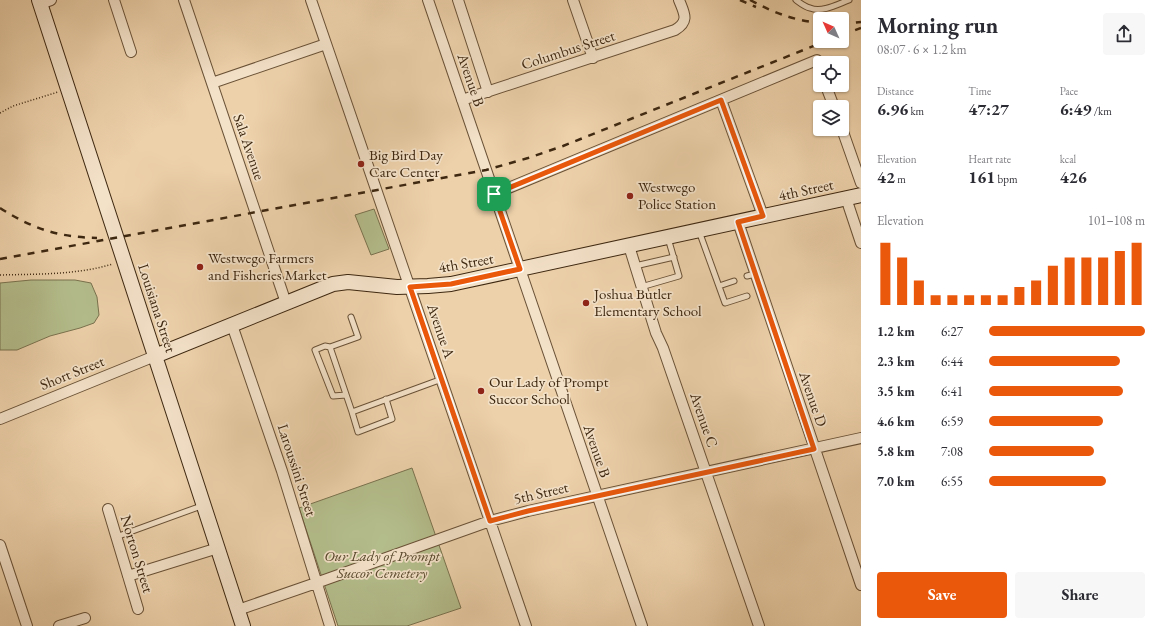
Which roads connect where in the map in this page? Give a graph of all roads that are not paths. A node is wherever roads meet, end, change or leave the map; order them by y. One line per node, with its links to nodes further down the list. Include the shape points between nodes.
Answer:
1 (114, 0): 12 (street)
2 (184, 0): 15 (street, Sala Avenue)
3 (311, 0): 11 (street, Avenue A)
4 (428, 0): 17 (street, Avenue B)
5 (458, 0): 16 (street, Avenue B)
6 (573, 0): 13 (street)
7 (679, 0): 13 (street, Columbus Street, via 684,16 682,25 675,30)
8 (796, 0): 9 (lane, via 816,10)
9 (849, 0)
10 (44, 1): 42 (main road, Louisiana Street, via 67,89)
11 (326, 44): 15 (street); 35 (street, Avenue A)
12 (131, 52)
13 (593, 58): 16 (street, Columbus Street)
14 (813, 62): 18 (street)
15 (212, 83): 38 (street, Sala Avenue)
16 (488, 92): 17 (street, Columbus Street)
17 (462, 100): 21 (street, Avenue B)
18 (721, 100): 21 (street); 24 (street)
19 (844, 136): 20 (street)
20 (861, 183)
21 (494, 194): 32 (street, Avenue B)
22 (861, 195): 23 (main road, 4th Street)
23 (846, 198): 24 (main road, 4th Street); 28 (street)
24 (763, 216): 25 (main road, 4th Street)
25 (738, 222): 26 (main road, 4th Street); 49 (street, Avenue D, via 751,275)
26 (698, 230): 27 (main road, 4th Street); 34 (lane)
27 (668, 237): 29 (main road, 4th Street); 30 (lane)
28 (861, 243)
29 (629, 246): 31 (street, Avenue C); 32 (main road, 4th Street)
30 (674, 257): 31 (lane); 36 (lane, via 679,276)
31 (635, 266): 36 (street, Avenue C)
32 (520, 269): 35 (main road, 4th Street, via 451,284); 51 (street, Avenue B)
33 (734, 281): 34 (lane)
34 (719, 286): 37 (lane, via 725,303)
35 (410, 287): 38 (main road, 4th Street, via 348,282 333,284); 43 (street, Avenue A)
36 (642, 287): 50 (street, Avenue C)
37 (747, 296)
38 (286, 303): 40 (main road, 4th Street)
39 (351, 317): 41 (lane, via 358,337)
40 (232, 325): 42 (main road, 4th Street); 59 (street, Laroussini Street, via 282,471)
41 (330, 347): 44 (lane); 44 (lane, via 315,350 334,396)
42 (155, 356): 47 (street, Short Street); 52 (main road, Louisiana Street)
43 (442, 379): 45 (lane); 54 (street, Avenue A)
44 (346, 395): 46 (lane)
45 (386, 400): 46 (lane); 46 (lane, via 392,419 358,432)
46 (352, 412)
47 (0, 419)
48 (861, 438): 49 (street, 5th Street)
49 (814, 449): 50 (street, 5th Street); 60 (street, Avenue D)
50 (706, 472): 51 (street, 5th Street); 70 (street, Avenue C)
51 (597, 496): 54 (street, 5th Street); 69 (street, Avenue B)
52 (204, 505): 55 (lane); 57 (main road, Louisiana Street)
53 (108, 509): 55 (street, Norton Street)
54 (490, 521): 59 (street, 5th Street); 68 (street, Avenue A)
55 (116, 537): 58 (street, Norton Street)
56 (0, 545): 64 (street)
57 (218, 548): 58 (street); 62 (main road, Louisiana Street)
58 (128, 576): 61 (street, Norton Street)
59 (316, 584): 62 (street, 5th Street); 67 (street, Laroussini Street)
60 (861, 585)
61 (138, 609)
62 (238, 610): 66 (main road, Louisiana Street)
63 (85, 618): 65 (street)
64 (27, 626)
65 (59, 626)
66 (243, 626)
67 (330, 626)
68 (526, 626)
69 (642, 626)
70 (759, 626)

